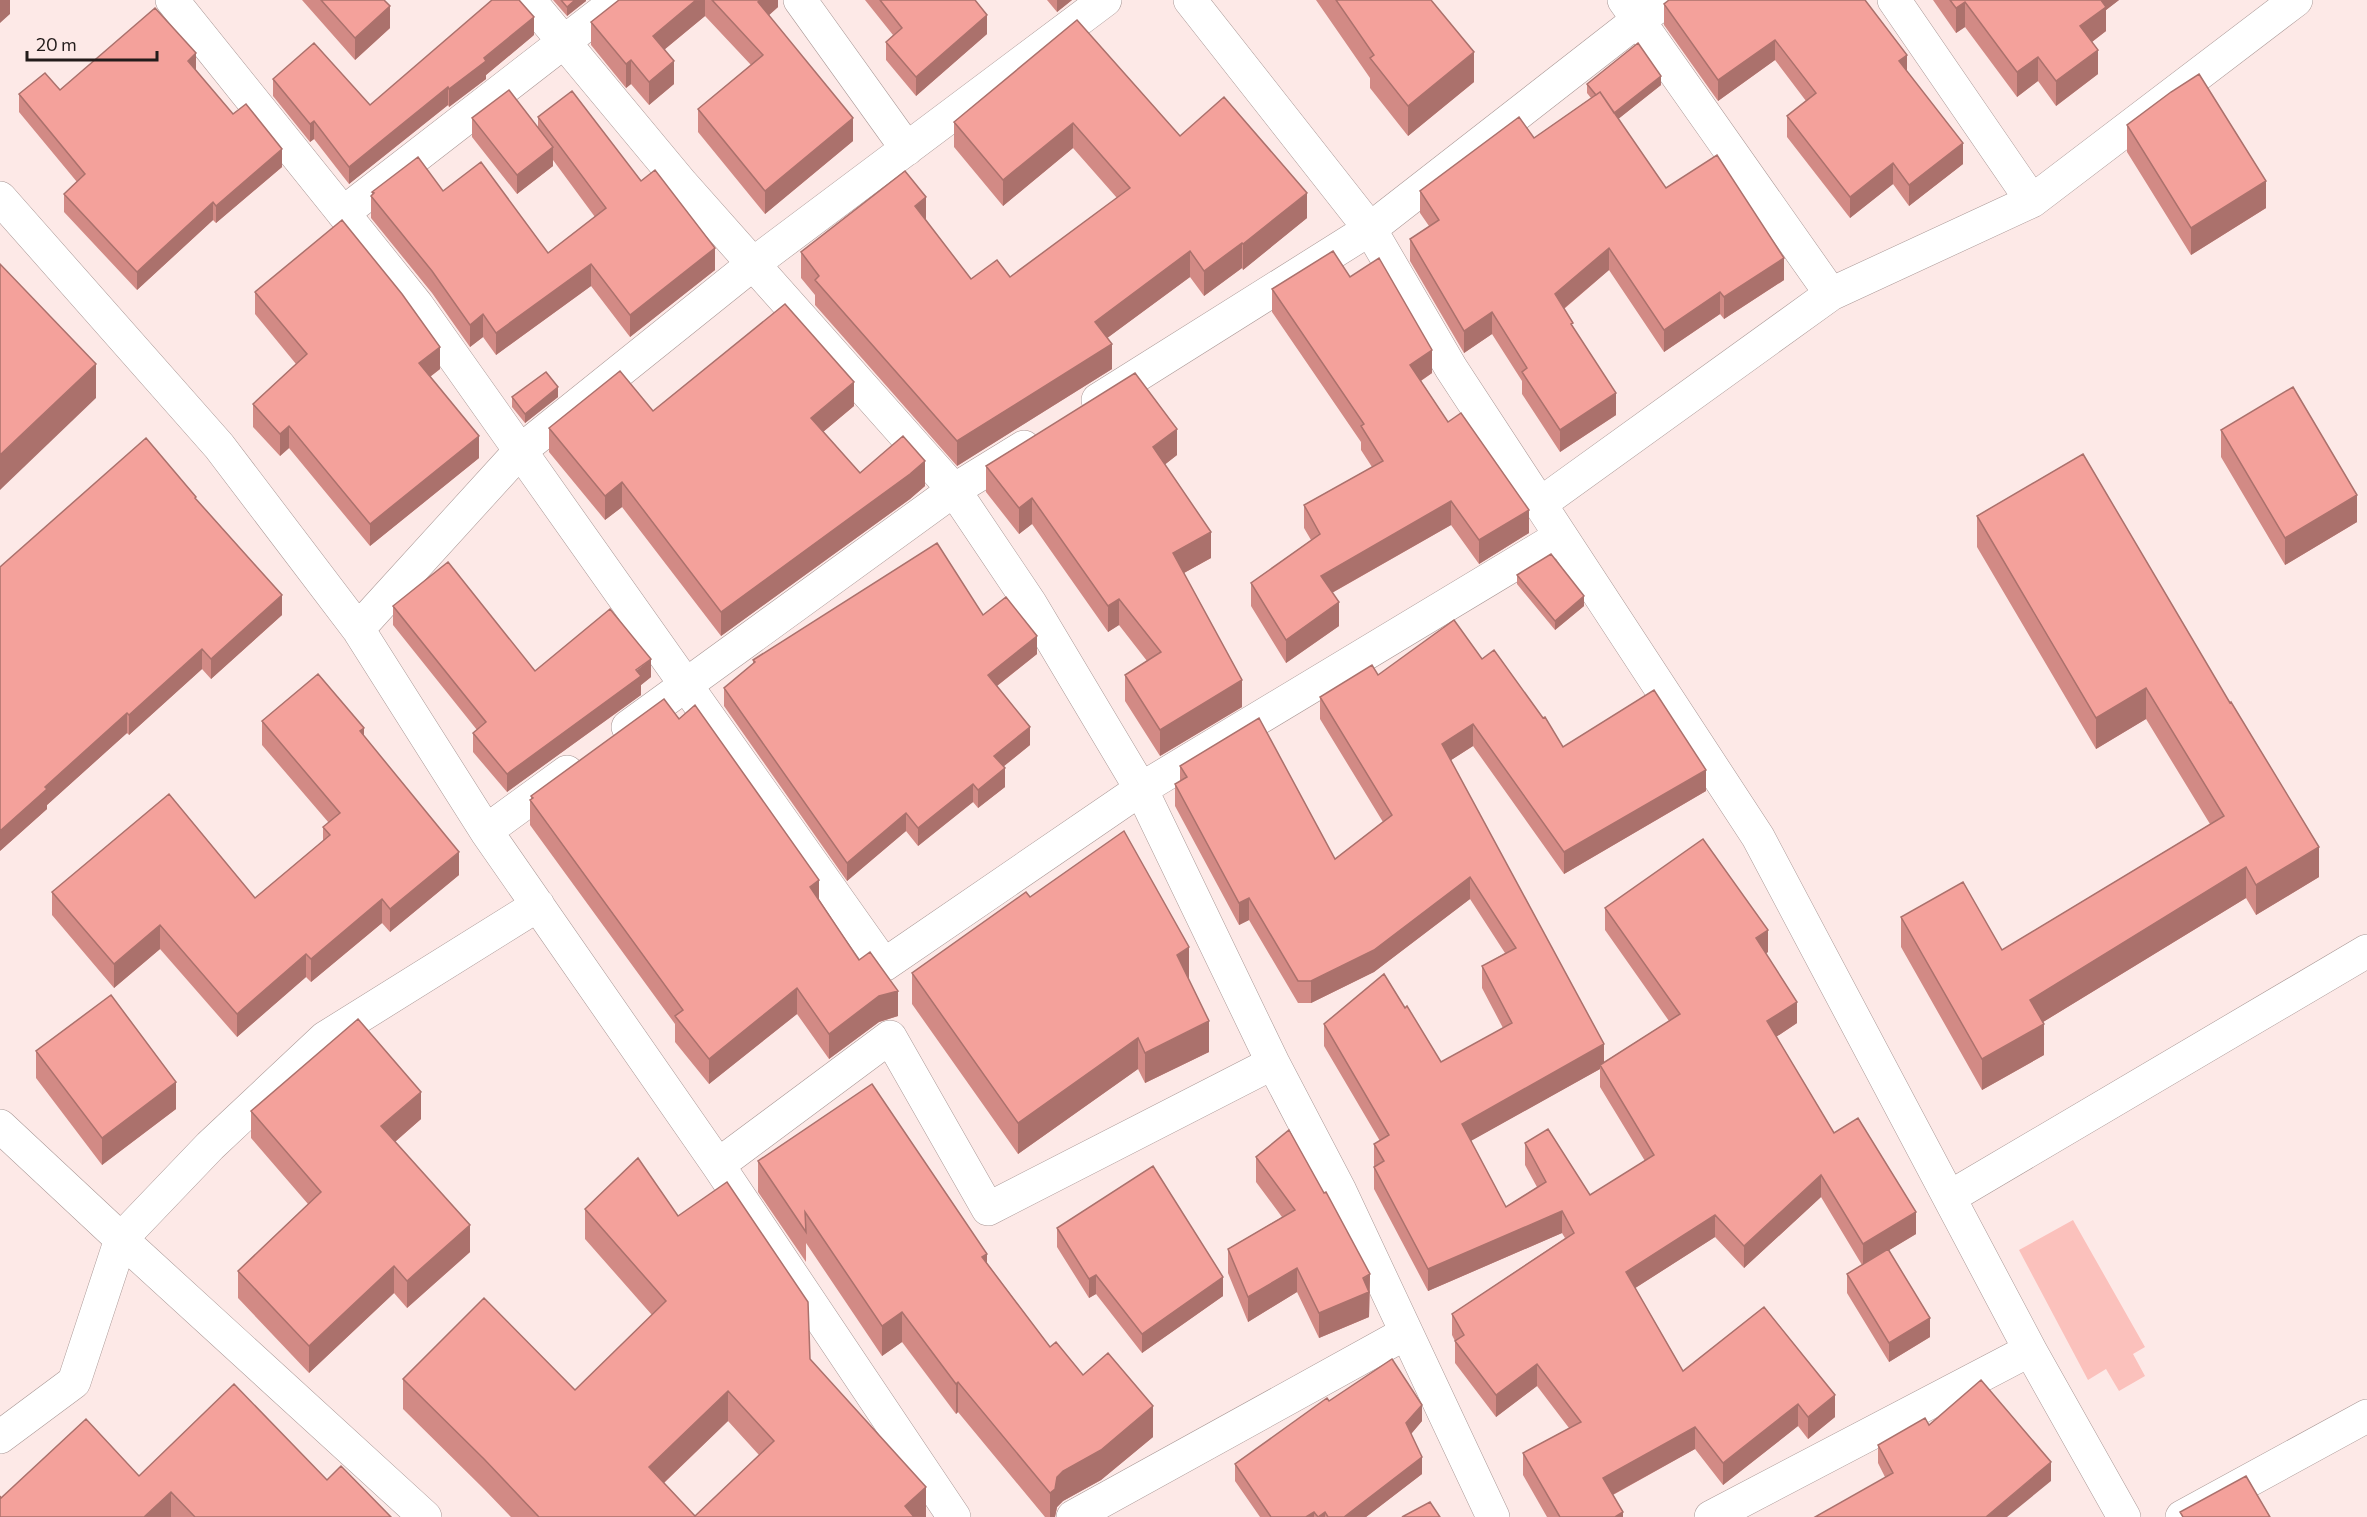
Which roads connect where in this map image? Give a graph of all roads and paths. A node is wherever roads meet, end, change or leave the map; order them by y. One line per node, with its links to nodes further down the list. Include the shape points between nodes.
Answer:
1 (172, 0): 15 (street)
2 (529, 0): 11 (street)
3 (618, 0): 11 (street)
4 (800, 0): 12 (street)
5 (1105, 0): 12 (street)
6 (1190, 0): 16 (street)
7 (1668, 0): 10 (street)
8 (1894, 0): 14 (street)
9 (2288, 3): 14 (street)
10 (1631, 10): 16 (street); 18 (street)
11 (564, 42): 15 (street); 17 (street)
12 (906, 149): 17 (street)
13 (0, 198): 25 (street, via 219,446)
14 (2032, 201): 18 (street)
15 (343, 213): 21 (street, via 417,305)
16 (1370, 229): 19 (street); 23 (street, via 1451,368)
17 (753, 264): 21 (street); 22 (street)
18 (1831, 294): 23 (street)
19 (1076, 414)
20 (1046, 433): 22 (street)
21 (520, 451): 25 (street); 26 (street)
22 (954, 490): 26 (street); 27 (street, via 1030,603)
23 (1540, 504): 24 (street)
24 (1561, 536): 27 (street); 34 (street, via 1758,837)
25 (358, 629): 28 (street)
26 (685, 686): 27 (street, via 884,965); 28 (street)
27 (1141, 789): 31 (street)
28 (486, 831): 29 (street)
29 (537, 905): 33 (street); 35 (street, via 325,1038 210,1146)
30 (2367, 951): 34 (street)
31 (1273, 1063): 33 (street, via 988,1209 890,1037); 36 (street, via 1340,1191)
32 (0, 1126): 35 (street)
33 (718, 1165): 41 (street)
34 (1950, 1197): 37 (street)
35 (121, 1239): 39 (street, via 74,1382); 40 (street)
36 (1406, 1333): 42 (street); 43 (street)
37 (2030, 1350): 44 (street); 45 (street)
38 (2367, 1416): 46 (street)
39 (0, 1437)
40 (425, 1517)
41 (954, 1517)
42 (1073, 1517)
43 (1493, 1517)
44 (1711, 1517)
45 (2124, 1517)
46 (2182, 1517)

